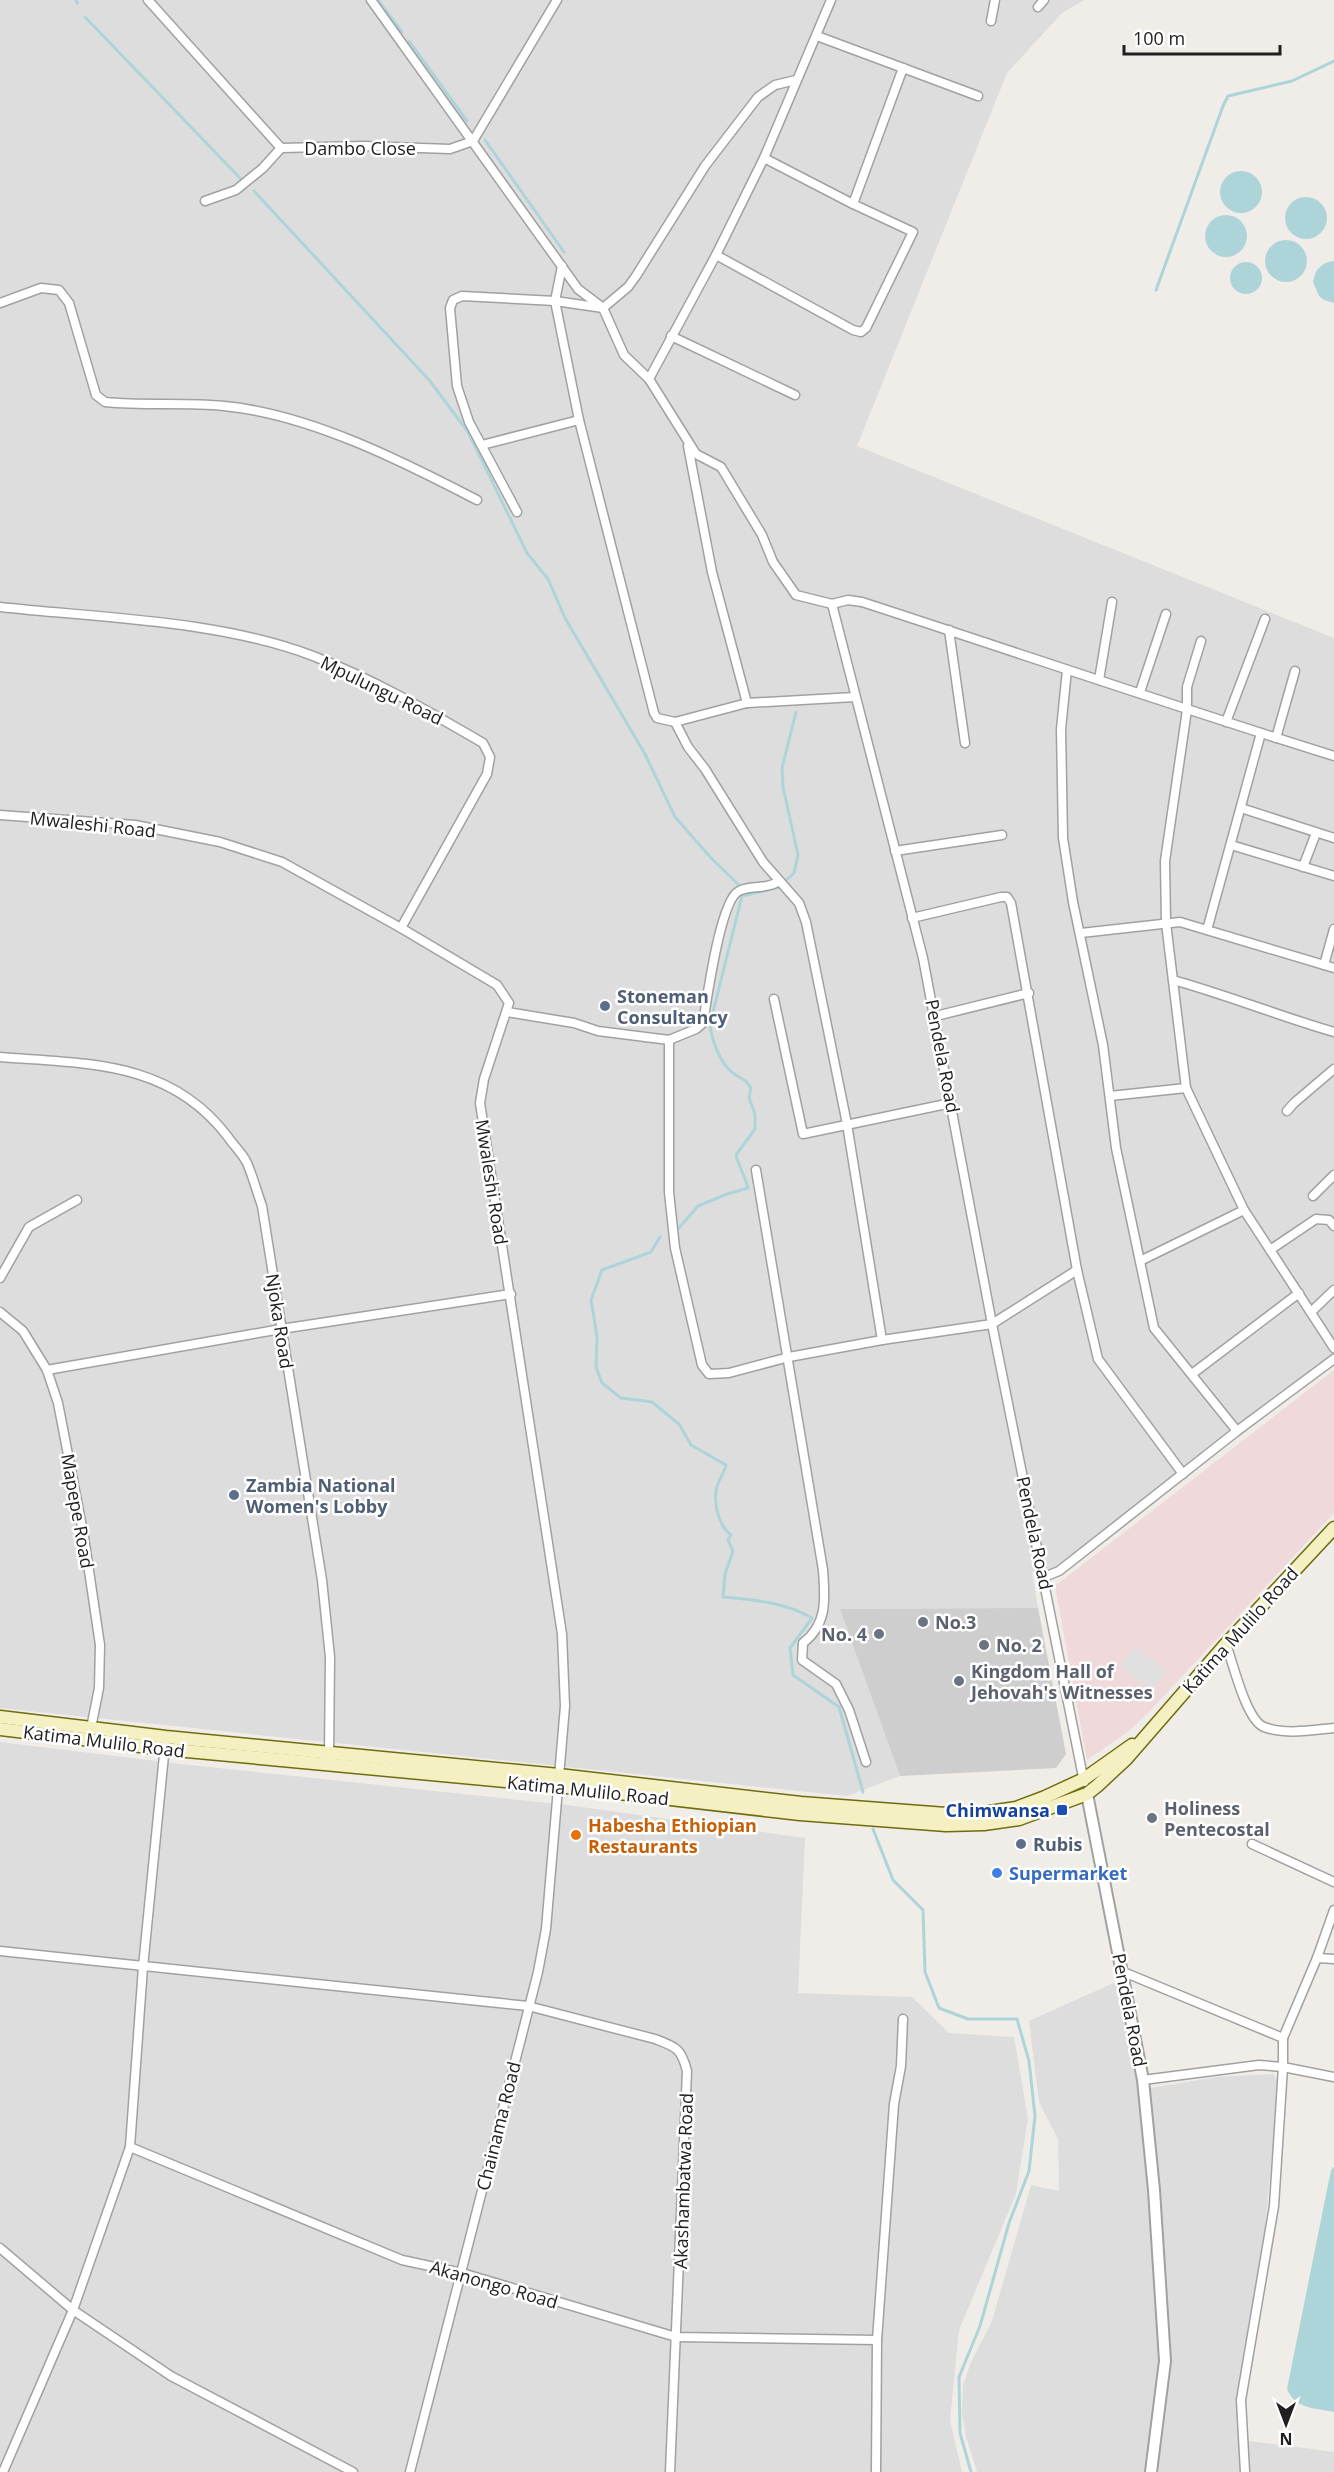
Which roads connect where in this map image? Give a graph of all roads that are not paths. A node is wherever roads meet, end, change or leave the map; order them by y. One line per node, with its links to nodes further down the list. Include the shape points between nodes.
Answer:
1 (148, 0): 12 (street, Dambo Close)
2 (371, 0): 11 (street)
3 (557, 0): 11 (street)
4 (831, 0): 7 (street)
5 (996, 0): 6 (street)
6 (991, 21)
7 (816, 36): 8 (street); 9 (street)
8 (903, 68): 10 (street); 15 (street)
9 (796, 80): 13 (street); 20 (street, via 775,85 758,98 705,166 636,276)
10 (978, 96)
11 (473, 141): 12 (street, Dambo Close, via 450,149); 17 (street)
12 (281, 148): 14 (street, via 236,190)
13 (764, 158): 15 (street); 16 (street)
14 (205, 201)
15 (853, 204): 16 (street, via 913,232 861,332)
16 (716, 255): 21 (street)
17 (562, 267): 18 (street); 20 (street, via 578,289)
18 (555, 300): 20 (street); 24 (street); 26 (street, via 462,296 453,300 450,308 457,386 469,422)
19 (0, 303): 27 (street, via 41,288 59,290 69,303 96,395 105,402 225,406 287,417 338,436)
20 (603, 308): 22 (street, via 624,355)
21 (671, 336): 22 (street); 23 (street)
22 (649, 379): 25 (street)
23 (795, 395)
24 (579, 420): 26 (street); 43 (street, via 654,713 657,718)
25 (687, 440): 30 (street, via 696,454 721,467 762,535 773,562 796,595); 41 (street, via 712,572)
26 (483, 445): 28 (street)
27 (477, 500)
28 (517, 512)
29 (1112, 602): 38 (street)
30 (832, 604): 34 (street, via 862,602); 40 (street, Pendela Road)
31 (0, 608): 61 (street, Mpulungu Road, via 162,623 244,636 311,655 374,682 483,743 490,757 487,774)
32 (1166, 614): 39 (street)
33 (1265, 619): 44 (street)
34 (949, 630): 36 (street); 47 (street)
35 (1201, 641): 42 (street, via 1187,687)
36 (1067, 670): 38 (street); 64 (street, via 1061,729 1063,838)
37 (1295, 670): 46 (street)
38 (1099, 680): 39 (street)
39 (1140, 692): 42 (street)
40 (855, 697): 41 (street); 55 (street, Pendela Road)
41 (747, 703): 43 (street)
42 (1187, 710): 44 (street); 60 (street, via 1165,861)
43 (675, 722): 58 (street)
44 (1226, 722): 45 (street)
45 (1261, 733): 46 (street); 49 (street)
46 (1276, 738): 48 (street)
47 (965, 743)
48 (1334, 756)
49 (1241, 808): 51 (street); 54 (street)
50 (0, 814): 61 (street, Mwaleshi Road, via 135,825 220,842 282,862)
51 (1316, 833): 53 (street); 56 (street)
52 (1002, 835): 55 (street)
53 (1334, 838)
54 (1231, 845): 56 (street); 63 (street)
55 (895, 851): 59 (street, Pendela Road)
56 (1304, 867): 57 (street)
57 (1334, 876)
58 (778, 882): 73 (street, via 768,888 739,891 731,897 722,920 703,1023); 80 (street, via 799,903 806,922)
59 (912, 918): 68 (street, via 1007,897); 71 (street, Pendela Road)
60 (1166, 923): 63 (street, via 1180,922); 64 (street); 67 (street)
61 (401, 928): 70 (street, Mwaleshi Road, via 497,986 506,994)
62 (1334, 928): 65 (street)
63 (1207, 930): 65 (street)
64 (1081, 933): 77 (street)
65 (1324, 965): 66 (street)
66 (1334, 968)
67 (1173, 980): 72 (street); 76 (street)
68 (1029, 993): 71 (street); 89 (street)
69 (774, 999): 80 (street, via 803,1134)
70 (507, 1012): 73 (street, via 598,1031); 93 (street, Mwaleshi Road, via 480,1103)
71 (936, 1016): 78 (street, Pendela Road)
72 (1334, 1032)
73 (669, 1040): 100 (street, via 669,1192 675,1248 702,1365 709,1374 729,1372)
74 (0, 1057): 97 (street, Njoka Road, via 100,1065 150,1077 190,1099 218,1124 247,1162 262,1206)
75 (1334, 1069): 79 (street)
76 (1186, 1088): 77 (street); 85 (street)
77 (1110, 1096): 88 (street, via 1116,1148)
78 (951, 1103): 80 (street); 96 (street, Pendela Road)
79 (1287, 1111)
80 (847, 1124): 98 (street)
81 (756, 1170): 100 (street)
82 (1334, 1175): 83 (street)
83 (1312, 1196)
84 (77, 1200): 90 (street, via 29,1227)
85 (1244, 1210): 87 (street); 88 (street)
86 (1334, 1226): 87 (street, via 1329,1220 1316,1219)
87 (1270, 1250): 92 (street)
88 (1140, 1261): 103 (street, via 1154,1328)
89 (1077, 1270): 96 (street); 105 (street, via 1098,1359)
90 (0, 1278)
91 (1334, 1290): 95 (street)
92 (1299, 1293): 95 (street); 103 (street)
93 (511, 1294): 97 (street); 118 (street, Mwaleshi Road, via 562,1634 565,1706)
94 (0, 1312): 102 (street, Mapepe Road, via 23,1331)
95 (1311, 1312): 99 (street)
96 (992, 1324): 98 (street); 107 (street, Pendela Road)
97 (281, 1329): 102 (street); 115 (street, Njoka Road, via 322,1580 330,1657)
98 (882, 1340): 100 (street)
99 (1334, 1348)
100 (789, 1356): 116 (street, via 823,1570 825,1607 812,1636 803,1643 802,1660 836,1684)
101 (1334, 1359): 104 (street)
102 (47, 1370): 110 (street, Mapepe Road, via 58,1403 82,1526 100,1645 99,1688)
103 (1192, 1374): 104 (street)
104 (1238, 1431): 105 (street)
105 (1183, 1474): 107 (street, via 1059,1571)
106 (1334, 1528): 108 (main road, Katima Mulilo Road)
107 (1044, 1577): 117 (street, Pendela Road)
108 (1226, 1644): 111 (street, via 1252,1718 1264,1727 1289,1731); 113 (main road, Katima Mulilo Road)
109 (0, 1717): 110 (main road, Katima Mulilo Road)
110 (91, 1728): 114 (main road, Katima Mulilo Road)
111 (1334, 1728)
112 (0, 1729): 114 (main road, Katima Mulilo Road)
113 (1148, 1734): 117 (main road, Katima Mulilo Road); 119 (main road, Katima Mulilo Road)
114 (165, 1743): 115 (main road, Katima Mulilo Road); 126 (street)
115 (329, 1757): 118 (main road, Katima Mulilo Road)
116 (866, 1762)
117 (1084, 1779): 118 (main road, Katima Mulilo Road, via 1016,1808 946,1814); 119 (street, Pendela Road)
118 (558, 1780): 119 (main road, Katima Mulilo Road, via 800,1814 946,1825 1018,1819); 128 (street, Chainama Road, via 546,1929)
119 (1087, 1794): 127 (street, Pendela Road)
120 (1252, 1844): 121 (street)
121 (1334, 1882)
122 (1334, 1910): 124 (street)
123 (0, 1951): 126 (street)
124 (1317, 1958): 125 (street); 130 (street)
125 (1334, 1959)
126 (143, 1967): 128 (street); 134 (street)
127 (1121, 1971): 130 (street); 133 (street, Pendela Road)
128 (528, 2006): 136 (street, Chainama Road); 138 (street, Akashambatwa Road, via 655,2039 683,2055 687,2071)
129 (903, 2019): 139 (street)
130 (1283, 2038): 131 (street)
131 (1283, 2067): 132 (street); 133 (street, via 1259,2065); 146 (street, via 1274,2206 1241,2400)
132 (1334, 2077)
133 (1143, 2080): 145 (street, Pendela Road, via 1165,2328 1165,2361)
134 (130, 2147): 136 (street, Akanongo Road, via 402,2260); 137 (street)
135 (0, 2248): 137 (street)
136 (462, 2273): 138 (street, Akanongo Road); 142 (street, Chainama Road)
137 (73, 2310): 140 (street); 141 (street, via 171,2376)
138 (676, 2337): 139 (street, Akanongo Road); 143 (street, Akashambatwa Road)
139 (877, 2340): 144 (street)
140 (3, 2472)
141 (353, 2472)
142 (410, 2472)
143 (670, 2472)
144 (876, 2472)
145 (1151, 2472)
146 (1245, 2472)

